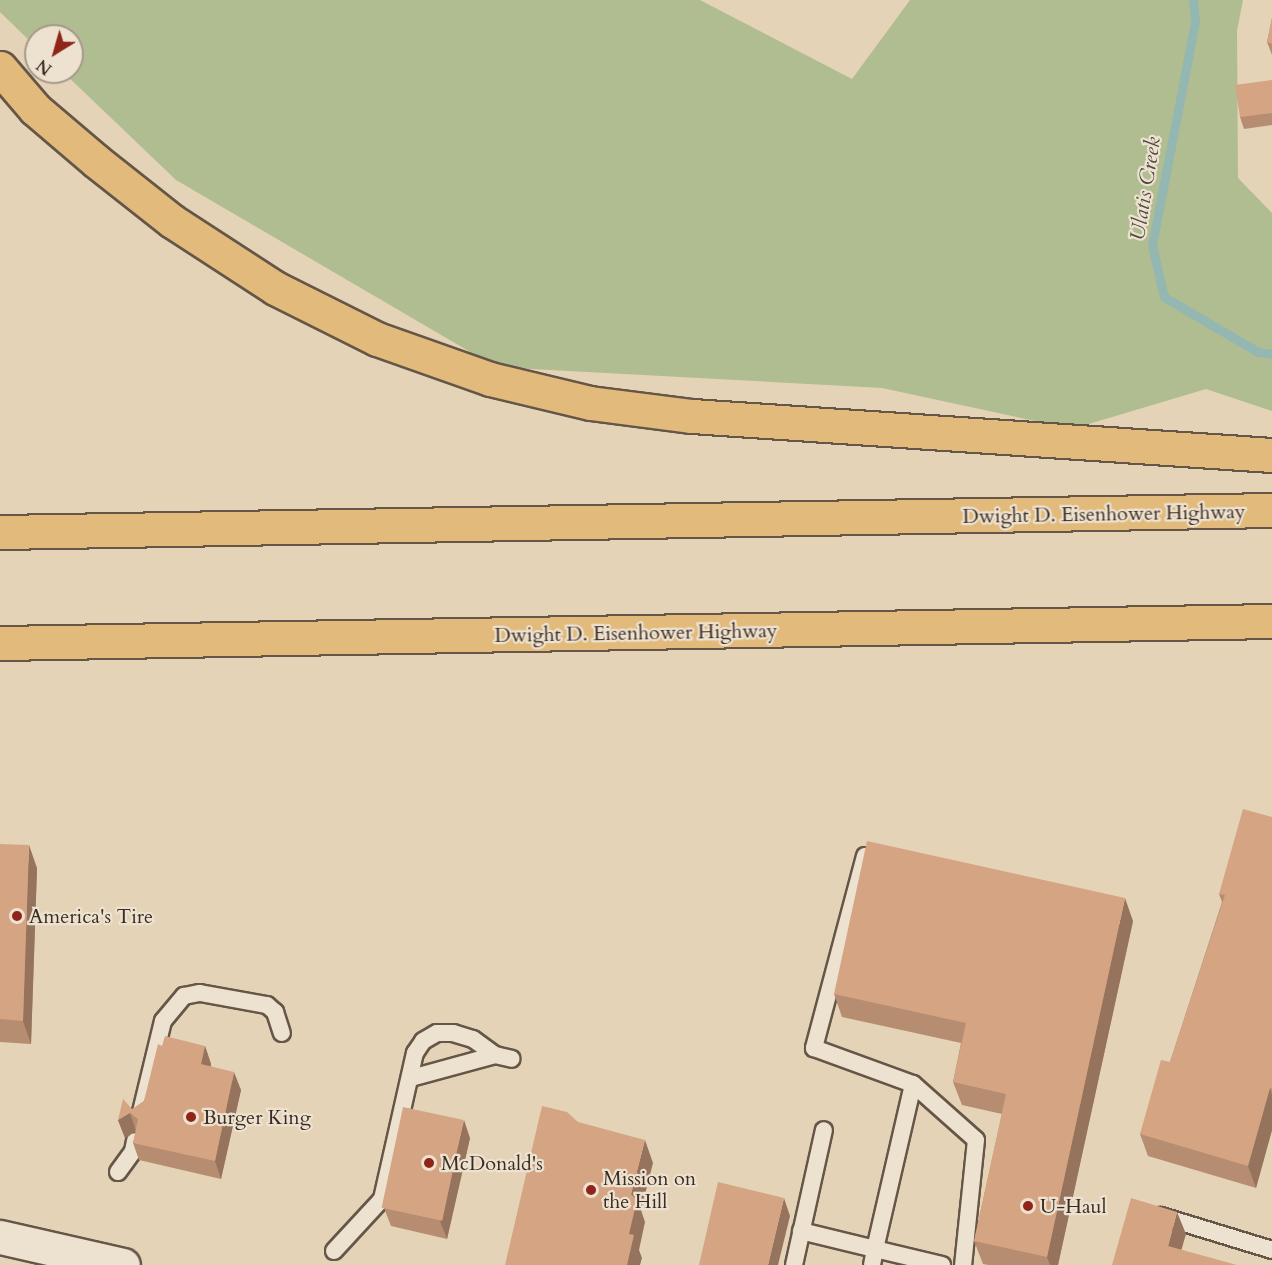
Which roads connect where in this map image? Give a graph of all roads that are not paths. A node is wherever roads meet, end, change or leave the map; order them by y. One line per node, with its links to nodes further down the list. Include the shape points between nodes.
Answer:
1 (0, 68): 2 (highway, via 35,109 96,162 172,221 275,288 377,339 490,379 590,403 692,416)
2 (1272, 455)
3 (1272, 510): 4 (highway, Dwight D. Eisenhower Highway)
4 (0, 532)
5 (1272, 621): 6 (highway, Dwight D. Eisenhower Highway)
6 (0, 643)
7 (867, 847): 10 (lane, via 814,1048)
8 (282, 1033): 11 (lane, via 275,1012 267,1005 200,993 184,996 163,1021)
9 (411, 1077): 9 (lane, via 415,1053 423,1041 436,1033 473,1039 504,1057); 19 (lane, via 382,1199)
10 (913, 1084): 20 (lane); 24 (lane, via 976,1140)
11 (140, 1116)
12 (824, 1130): 16 (lane)
13 (135, 1141): 14 (lane, via 133,1151)
14 (117, 1172)
15 (1142, 1210): 18 (lane)
16 (801, 1231): 20 (lane); 22 (lane)
17 (0, 1237): 21 (main road)
18 (1272, 1250)
19 (334, 1251)
20 (873, 1257): 23 (lane)
21 (123, 1265)
22 (794, 1265)
23 (942, 1265)
24 (963, 1265)

